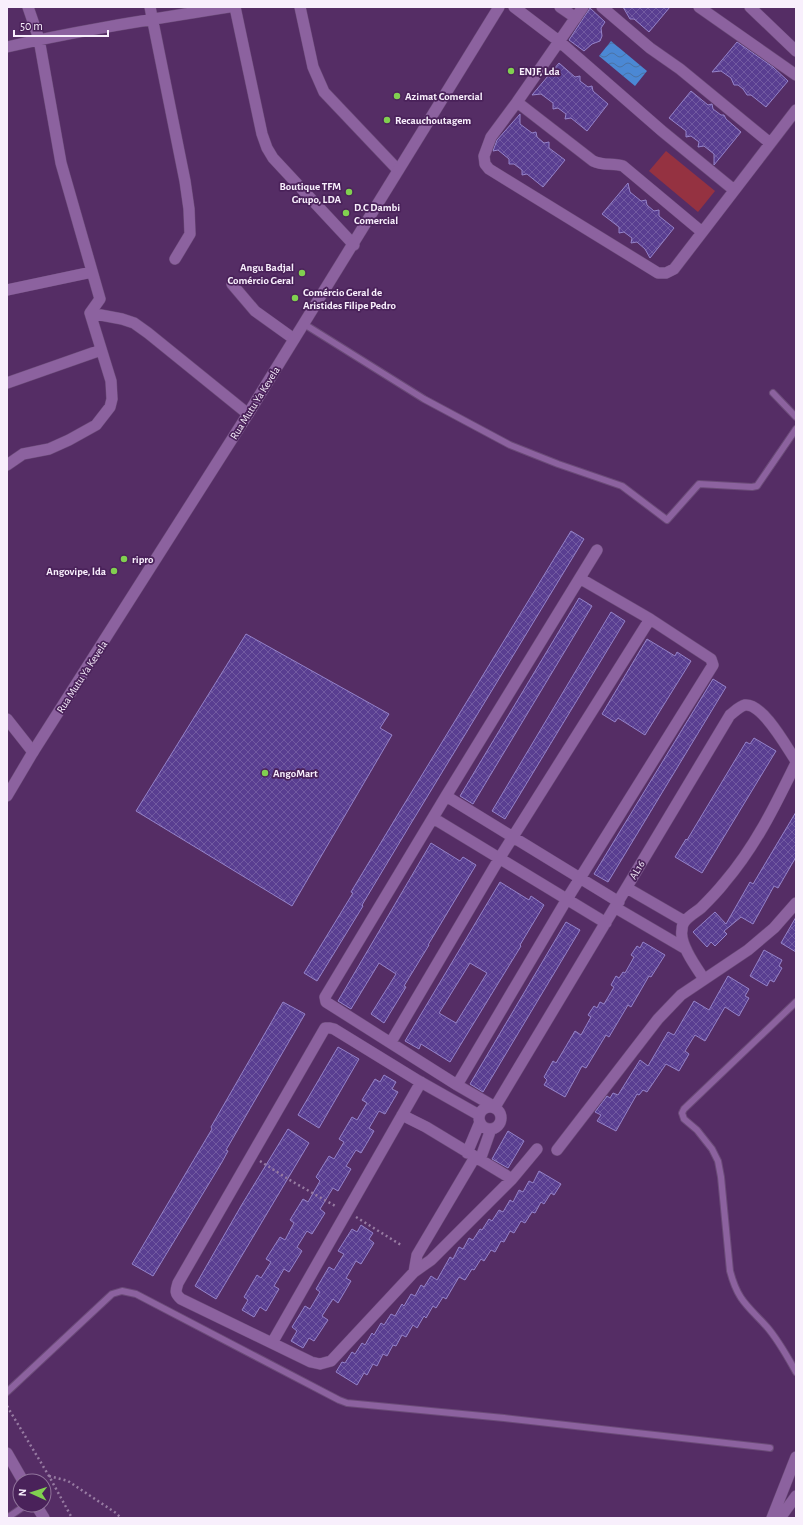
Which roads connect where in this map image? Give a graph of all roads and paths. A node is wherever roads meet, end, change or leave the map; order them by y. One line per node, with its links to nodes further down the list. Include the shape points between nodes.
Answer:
1 (28, 7): 15 (street)
2 (150, 7): 14 (street)
3 (229, 7): 14 (street)
4 (235, 7): 26 (street, via 267,148 273,158)
5 (300, 7): 23 (street, via 314,67 324,92)
6 (499, 7): 23 (street, Rua Mutu Ya Kevela)
7 (514, 7): 16 (street)
8 (560, 7): 13 (street)
9 (583, 7): 13 (street)
10 (602, 7): 22 (street)
11 (699, 7): 19 (street)
12 (750, 7): 18 (street)
13 (576, 18): 16 (street)
14 (154, 19): 15 (street); 27 (street, via 189,209 190,234)
15 (39, 39): 17 (street); 28 (street, via 61,163)
16 (560, 42): 20 (street); 24 (street)
17 (7, 47)
18 (796, 51)
19 (796, 75)
20 (517, 102): 25 (street, via 593,161 623,166); 25 (street, via 491,136 486,147 485,164 489,169 658,273 666,273 674,268)
21 (796, 110): 22 (street)
22 (770, 143): 24 (street)
23 (398, 170): 26 (street, Rua Mutu Ya Kevela)
24 (734, 190): 25 (street)
25 (702, 232)
26 (354, 244): 32 (street, Rua Mutu Ya Kevela)
27 (175, 259)
28 (92, 272): 30 (street); 31 (street, via 100,299)
29 (232, 284): 33 (street, via 255,311)
30 (7, 290)
31 (90, 313): 34 (street); 37 (street, via 134,323)
32 (304, 324): 33 (street, Rua Mutu Ya Kevela); 39 (lane, via 424,399 517,448 622,486 667,520 699,484 757,486)
33 (294, 339): 37 (street, Rua Mutu Ya Kevela)
34 (101, 350): 35 (street); 40 (street, via 109,372 112,399 110,407 96,425 49,448 23,454)
35 (7, 382)
36 (773, 393): 38 (lane)
37 (248, 414): 45 (street, Rua Mutu Ya Kevela)
38 (796, 417)
39 (796, 429)
40 (7, 465)
41 (597, 550): 42 (street)
42 (581, 579): 43 (street); 48 (street)
43 (650, 619): 50 (street); 52 (street, via 711,659 713,665)
44 (7, 719): 45 (street)
45 (33, 752): 47 (street, Rua Mutu Ya Kevela)
46 (796, 762): 53 (street, AL16, via 759,710 744,705 736,710 730,715); 57 (street, via 770,817 737,869)
47 (7, 796)
48 (446, 796): 49 (street); 50 (street)
49 (432, 818): 51 (street); 62 (street, via 325,997 326,1002)
50 (513, 838): 51 (street); 52 (street)
51 (499, 859): 54 (street); 62 (street)
52 (580, 878): 54 (street); 56 (street)
53 (627, 888): 56 (street, AL16); 57 (street)
54 (567, 899): 58 (street); 64 (street)
55 (796, 903): 60 (street, via 774,928 748,950)
56 (617, 905): 58 (street, AL16); 59 (street)
57 (684, 921): 59 (street, via 681,930)
58 (606, 923): 65 (street, AL16)
59 (686, 949): 60 (street)
60 (704, 979): 70 (street, via 681,995 658,1019)
61 (796, 1002): 79 (lane, via 682,1113 684,1119 712,1148 718,1161 733,1285 741,1300 767,1327)
62 (391, 1042): 64 (street)
63 (421, 1082): 66 (street); 67 (street); 78 (street, via 334,1029 325,1028 178,1283 175,1291 181,1299)
64 (457, 1085): 65 (street)
65 (495, 1108): 67 (street, via 485,1108); 68 (street, via 500,1112 501,1120 498,1126)
66 (402, 1115): 71 (street); 78 (street)
67 (479, 1119): 68 (street, via 484,1128); 71 (street)
68 (491, 1129): 71 (street)
69 (537, 1149): 73 (street)
70 (557, 1150)
71 (474, 1157): 73 (street); 77 (street, via 417,1255)
72 (255, 1158): 74 (path)
73 (512, 1179): 77 (street, via 431,1260)
74 (341, 1209)
75 (350, 1214): 76 (path)
76 (401, 1245)
77 (414, 1272): 78 (street, via 331,1361 320,1364 311,1362)
78 (272, 1343)
79 (796, 1372)
80 (7, 1392): 82 (lane, via 112,1294 122,1291 136,1294 347,1403)
81 (7, 1406): 86 (path)
82 (770, 1448)
83 (7, 1454): 85 (street)
84 (796, 1457): 92 (street)
85 (18, 1473)
86 (47, 1473)
87 (52, 1477): 91 (path, via 68,1481)
88 (52, 1481): 90 (path)
89 (796, 1496): 93 (street)
90 (72, 1518)
91 (121, 1518)
92 (772, 1518)
93 (780, 1518)

